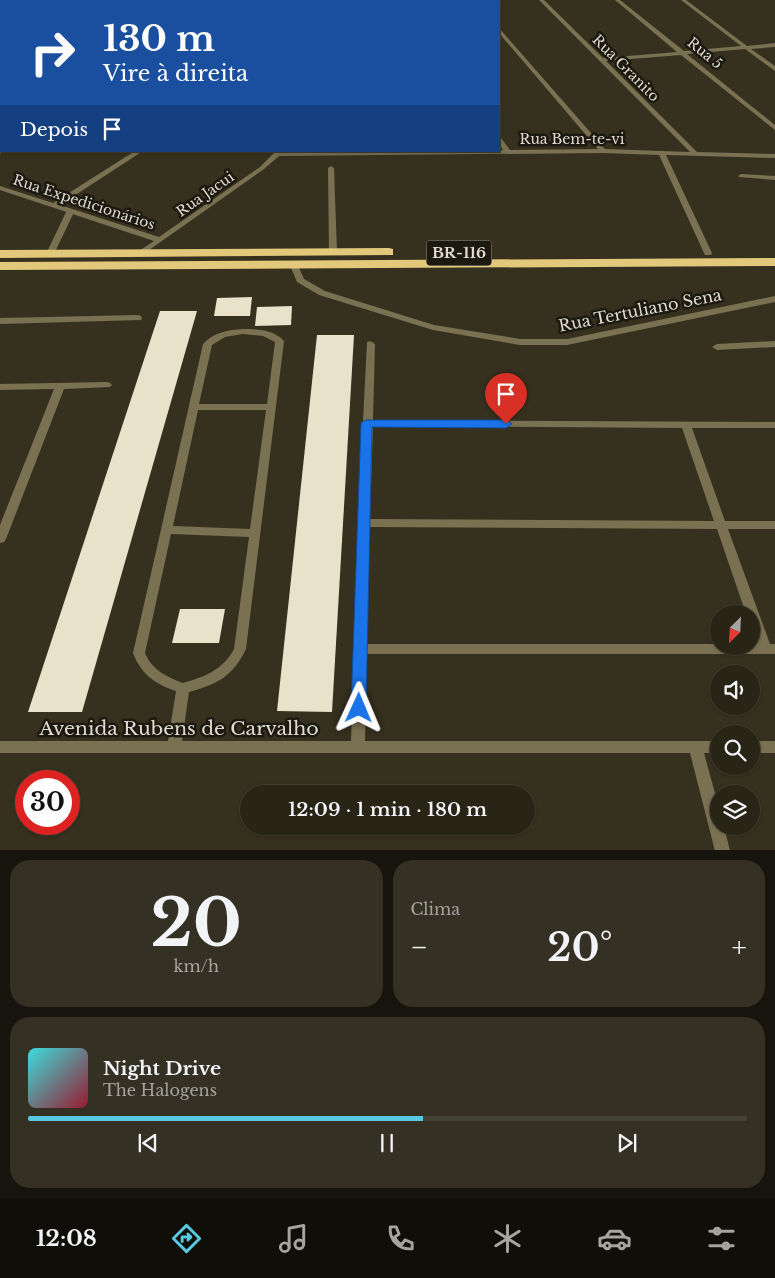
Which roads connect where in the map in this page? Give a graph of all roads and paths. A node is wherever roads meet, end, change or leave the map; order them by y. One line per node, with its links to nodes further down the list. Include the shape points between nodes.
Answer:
1 (541, 0): 8 (street, Rua Granito)
2 (617, 0): 7 (street, Rua 5)
3 (683, 0): 6 (street)
4 (500, 31): 12 (street)
5 (775, 45): 6 (street)
6 (745, 48): 7 (street); 9 (street)
7 (685, 53): 8 (street); 10 (street, Rua 5)
8 (600, 60): 18 (street, Rua Granito)
9 (775, 69)
10 (775, 128)
11 (500, 140): 16 (street)
12 (602, 151): 16 (street, Rua Bem-te-vi); 17 (street, Rua Bem-te-vi)
13 (138, 152): 24 (street)
14 (279, 152): 15 (street, Rua Bem-te-vi); 26 (street, Rua Jacui, via 222,198)
15 (413, 152): 16 (street, Rua Bem-te-vi)
16 (508, 152)
17 (661, 152): 18 (street, Rua Bem-te-vi); 29 (street)
18 (694, 152): 19 (street, Rua Bem-te-vi)
19 (775, 156)
20 (331, 168): 27 (street)
21 (741, 176): 22 (street)
22 (775, 178)
23 (0, 188): 24 (street, Rua Expedicionários)
24 (52, 206): 25 (street, Rua Expedicionários)
25 (70, 212): 26 (street, Rua Expedicionários); 32 (street)
26 (160, 240): 28 (street, Rua Jacui)
27 (333, 252): 28 (highway, BR-116); 29 (highway, BR-116)
28 (142, 253): 32 (highway)
29 (708, 253): 30 (highway, BR-116)
30 (775, 253)
31 (0, 254): 32 (highway)
32 (50, 254)
33 (775, 262): 34 (highway)
34 (293, 263): 35 (highway); 36 (street, Rua Tertuliano Sena, via 300,280 322,293 434,327 520,342 567,342)
35 (0, 266)
36 (775, 299)
37 (138, 318): 38 (street)
38 (0, 321)
39 (370, 344): 47 (street)
40 (775, 344): 41 (street)
41 (717, 347)
42 (107, 385): 43 (street)
43 (60, 386): 44 (street); 55 (street)
44 (0, 387)
45 (194, 407): 46 (street); 46 (street, via 210,341 222,335 248,332 268,335 280,341); 53 (street)
46 (272, 407): 54 (street)
47 (366, 423): 48 (street); 50 (street)
48 (686, 425): 49 (street); 51 (street)
49 (775, 425)
50 (363, 523): 51 (street); 56 (street)
51 (721, 525): 52 (street); 57 (street)
52 (775, 525)
53 (166, 530): 54 (street); 58 (street, via 139,653 147,669 157,678)
54 (254, 533): 58 (street, via 240,649 235,661 220,676)
55 (0, 539)
56 (359, 648): 57 (street); 61 (street)
57 (770, 649)
58 (183, 688): 65 (street)
59 (695, 746): 61 (street, Avenida Rubens de Carvalho); 62 (street, Avenida Rubens de Carvalho); 66 (street)
60 (0, 747): 65 (street, Avenida Rubens de Carvalho)
61 (358, 747): 65 (street, Avenida Rubens de Carvalho)
62 (710, 747)
63 (760, 747): 64 (street)
64 (775, 747)
65 (174, 748)
66 (723, 850)

